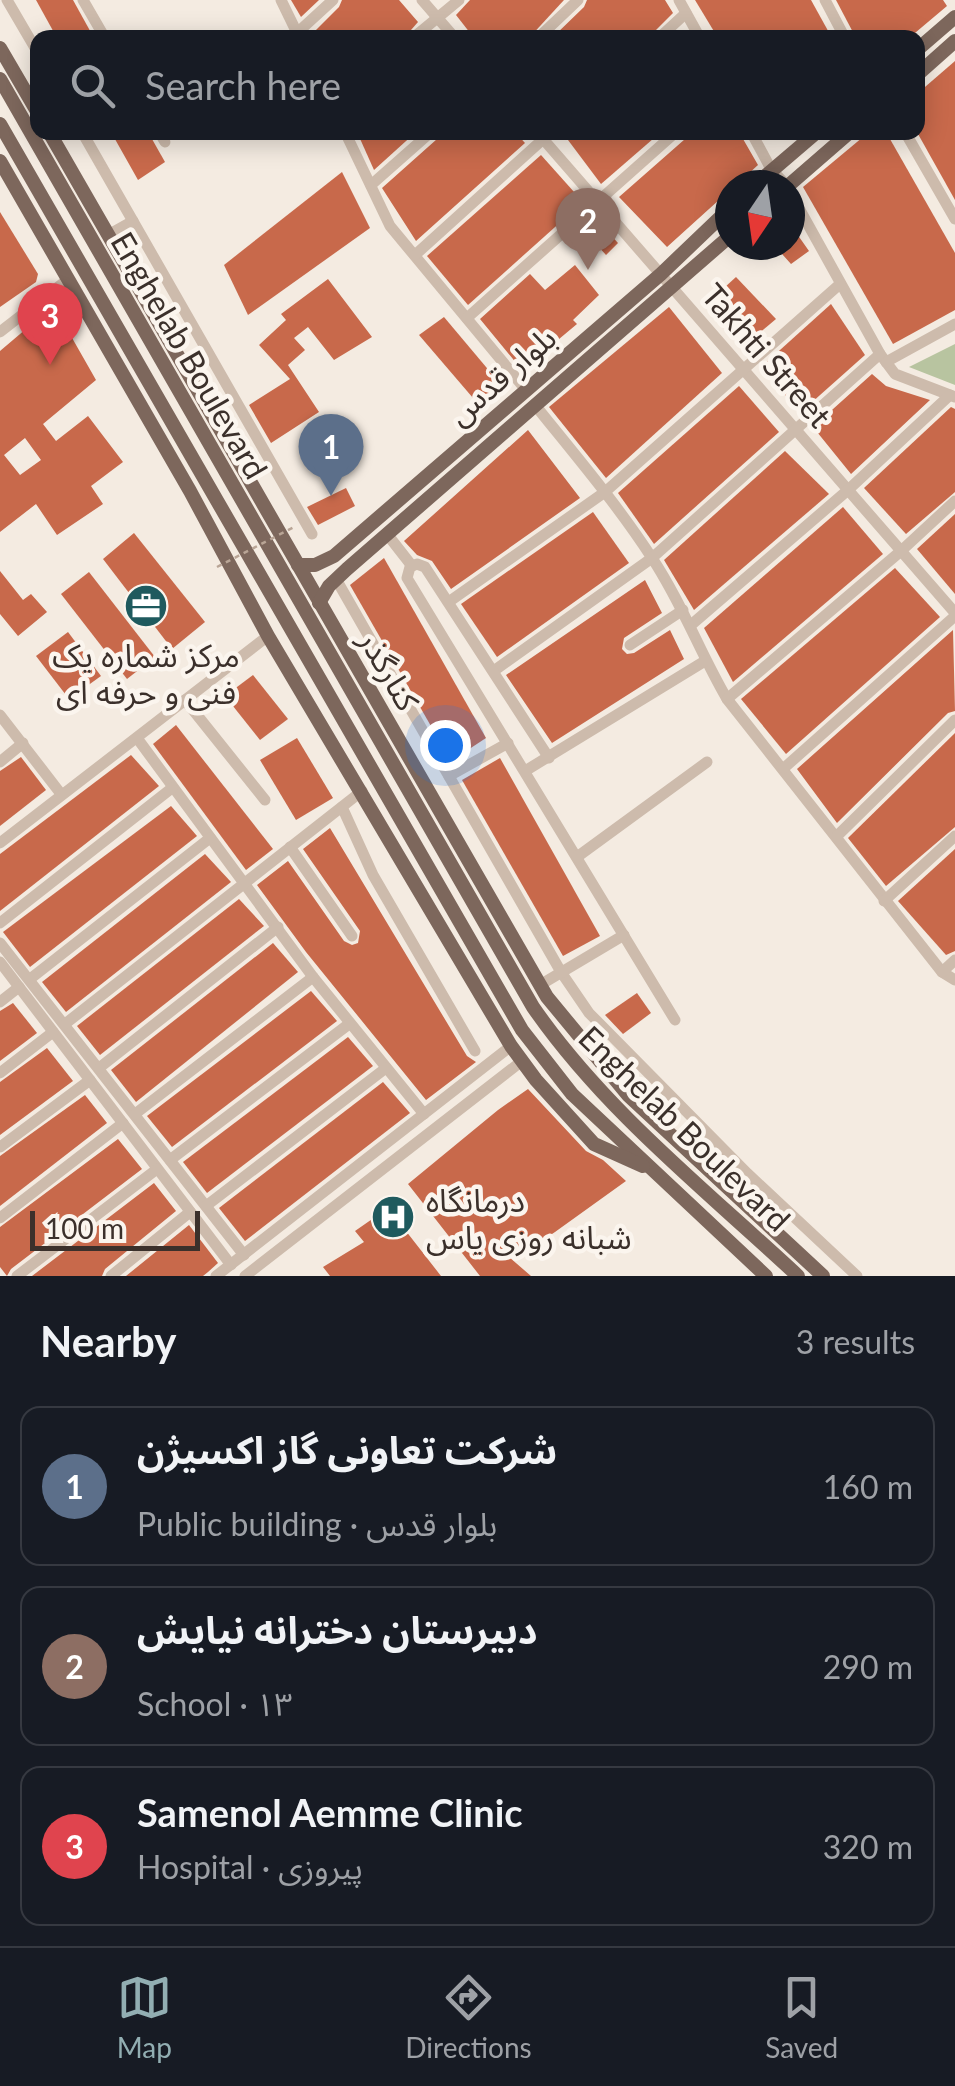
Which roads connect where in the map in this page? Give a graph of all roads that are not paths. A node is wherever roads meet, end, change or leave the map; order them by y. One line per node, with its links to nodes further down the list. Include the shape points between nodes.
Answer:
1 (7, 0): 22 (street)
2 (83, 0): 13 (street)
3 (281, 0): 14 (street)
4 (333, 0): 15 (street)
5 (422, 0): 11 (street)
6 (458, 0): 11 (street)
7 (578, 0): 18 (street)
8 (679, 0): 10 (street)
9 (825, 0): 21 (street)
10 (686, 13): 19 (street); 20 (street)
11 (438, 18): 16 (street); 17 (street)
12 (955, 18): 24 (main road)
13 (100, 30)
14 (296, 30)
15 (303, 30)
16 (423, 30)
17 (448, 30)
18 (546, 30)
19 (668, 30)
20 (696, 30)
21 (841, 30)
22 (30, 40)
23 (955, 42): 26 (main road)
24 (925, 43)
25 (0, 48): 28 (main road)
26 (925, 68)
27 (0, 78): 30 (main road, Enghelab Boulevard)
28 (30, 99)
29 (0, 124): 47 (main road, Enghelab Boulevard)
30 (30, 130)
31 (35, 140): 44 (main road, Enghelab Boulevard)
32 (53, 140): 54 (main road, کنارگذر)
33 (87, 140): 52 (street)
34 (349, 140): 48 (street)
35 (422, 140): 48 (street)
36 (539, 140): 57 (street)
37 (548, 140): 49 (street, Takhti Street)
38 (667, 140): 49 (street)
39 (755, 140): 45 (street)
40 (806, 140): 45 (main road)
41 (841, 140): 46 (main road)
42 (910, 140): 51 (street)
43 (0, 161): 59 (main road)
44 (52, 169): 47 (main road); 54 (main road, Enghelab Boulevard)
45 (771, 169)
46 (805, 172)
47 (32, 180): 74 (main road, Enghelab Boulevard)
48 (371, 185): 57 (street, via 390,226)
49 (596, 200): 58 (street, Takhti Street); 62 (street)
50 (805, 219): 60 (street)
51 (955, 219)
52 (133, 221): 55 (street); 70 (street)
53 (715, 222): 58 (main road, بلوار قدس)
54 (94, 226): 55 (main road, کنارگذر); 73 (main road, Enghelab Boulevard)
55 (108, 235): 71 (main road, کنارگذر)
56 (715, 249): 61 (main road, بلوار قدس)
57 (415, 255): 62 (street)
58 (661, 274): 61 (street, Takhti Street); 67 (main road, بلوار قدس)
59 (67, 280): 64 (street); 76 (main road)
60 (840, 284): 65 (street); 66 (street)
61 (672, 287): 66 (street, Takhti Street); 69 (main road, بلوار قدس)
62 (467, 318): 67 (street)
63 (955, 324): 65 (street)
64 (0, 332)
65 (883, 358): 68 (street, via 896,374); 72 (street)
66 (742, 368): 72 (street, Takhti Street); 77 (street)
67 (526, 390): 79 (main road, بلوار قدس)
68 (953, 396): 75 (street)
69 (535, 405): 77 (street); 81 (main road, بلوار قدس)
70 (238, 406): 71 (street); 80 (street)
71 (214, 420): 73 (main road, کنارگذر)
72 (796, 431): 75 (street, Takhti Street); 83 (street)
73 (232, 466): 84 (main road, کنارگذر); 101 (main road, Enghelab Boulevard)
74 (205, 480): 76 (main road); 124 (main road, Enghelab Boulevard)
75 (848, 490): 82 (street, Takhti Street); 91 (street)
76 (190, 491): 92 (main road)
77 (604, 492): 83 (street); 87 (street)
78 (955, 500): 82 (street)
79 (376, 520): 81 (main road); 84 (main road, بلوار قدس, via 334,556)
80 (312, 534)
81 (386, 534): 85 (street); 86 (main road, بلوار قدس)
82 (901, 551): 90 (street, Takhti Street); 96 (street)
83 (652, 558): 89 (street); 95 (street)
84 (298, 565): 88 (main road, کنارگذر)
85 (412, 566): 87 (street, via 425,567); 103 (street, via 407,578)
86 (336, 579): 88 (main road, بلوار قدس); 110 (street)
87 (450, 601): 95 (street)
88 (320, 603): 100 (main road, کنارگذر)
89 (683, 610): 91 (street); 93 (street)
90 (955, 614): 108 (street)
91 (691, 625): 94 (street)
92 (268, 636): 97 (street); 112 (main road)
93 (630, 646)
94 (705, 661): 96 (street); 105 (street)
95 (494, 670): 105 (street)
96 (727, 699): 108 (street)
97 (185, 700): 102 (street); 114 (street)
98 (0, 715): 104 (street)
99 (955, 720): 116 (street)
100 (387, 721): 101 (main road); 138 (main road, کنارگذر)
101 (372, 729): 122 (main road, Enghelab Boulevard)
102 (136, 738): 111 (street); 113 (street)
103 (508, 743): 109 (street); 110 (street)
104 (24, 744): 106 (street); 113 (street)
105 (549, 758): 109 (street)
106 (0, 762)
107 (707, 762): 121 (street)
108 (784, 768): 116 (street)
109 (525, 771): 121 (street)
110 (448, 776): 133 (street)
111 (172, 788): 118 (street); 126 (street)
112 (362, 792): 115 (street); 145 (main road)
113 (61, 794): 119 (street)
114 (265, 800)
115 (342, 807): 120 (street); 144 (street, via 373,875)
116 (837, 836): 125 (street)
117 (955, 836): 125 (street)
118 (210, 838): 123 (street); 137 (street)
119 (0, 843)
120 (290, 847): 123 (street); 129 (street)
121 (577, 857): 128 (street)
122 (460, 881): 124 (main road); 164 (main road, Enghelab Boulevard, via 556,1041)
123 (244, 882): 127 (street); 141 (street)
124 (441, 892): 157 (main road, Enghelab Boulevard, via 547,1063)
125 (884, 901): 134 (street)
126 (0, 923)
127 (278, 927): 135 (street); 147 (street)
128 (624, 935): 133 (street); 140 (street)
129 (352, 936)
130 (0, 942): 137 (street)
131 (955, 960): 134 (street)
132 (0, 962): 137 (street)
133 (561, 972): 138 (street); 174 (street, via 588,1013)
134 (942, 972): 136 (street)
135 (313, 977): 142 (street); 151 (street)
136 (955, 980)
137 (24, 983): 139 (street); 141 (street); 143 (street)
138 (540, 985): 163 (main road, کنارگذر, via 628,1095)
139 (0, 1002)
140 (676, 1020)
141 (65, 1024): 147 (street)
142 (349, 1024): 148 (street); 155 (street)
143 (54, 1032): 149 (street); 150 (street)
144 (475, 1051)
145 (504, 1051): 146 (main road); 152 (street)
146 (516, 1066): 157 (main road, via 594,1144); 159 (street)
147 (99, 1068): 151 (street)
148 (386, 1068): 152 (street); 160 (street)
149 (0, 1073)
150 (90, 1080): 153 (street); 154 (street)
151 (135, 1114): 155 (street)
152 (424, 1114): 158 (street)
153 (123, 1124): 156 (street); 162 (street)
154 (0, 1146)
155 (170, 1160): 160 (street)
156 (158, 1168): 161 (street); 167 (street)
157 (651, 1169): 171 (main road, Enghelab Boulevard)
158 (336, 1183): 159 (street); 165 (street)
159 (347, 1196): 170 (street)
160 (206, 1206): 165 (street)
161 (190, 1212): 166 (street); 168 (street)
162 (0, 1218)
163 (770, 1226): 164 (main road); 173 (main road, کنارگذر)
164 (760, 1240): 172 (main road, Enghelab Boulevard)
165 (244, 1256): 166 (street)
166 (231, 1265): 169 (street)
167 (17, 1276)
168 (111, 1276)
169 (216, 1276)
170 (245, 1276)
171 (766, 1276)
172 (798, 1276)
173 (823, 1276)
174 (858, 1276)

